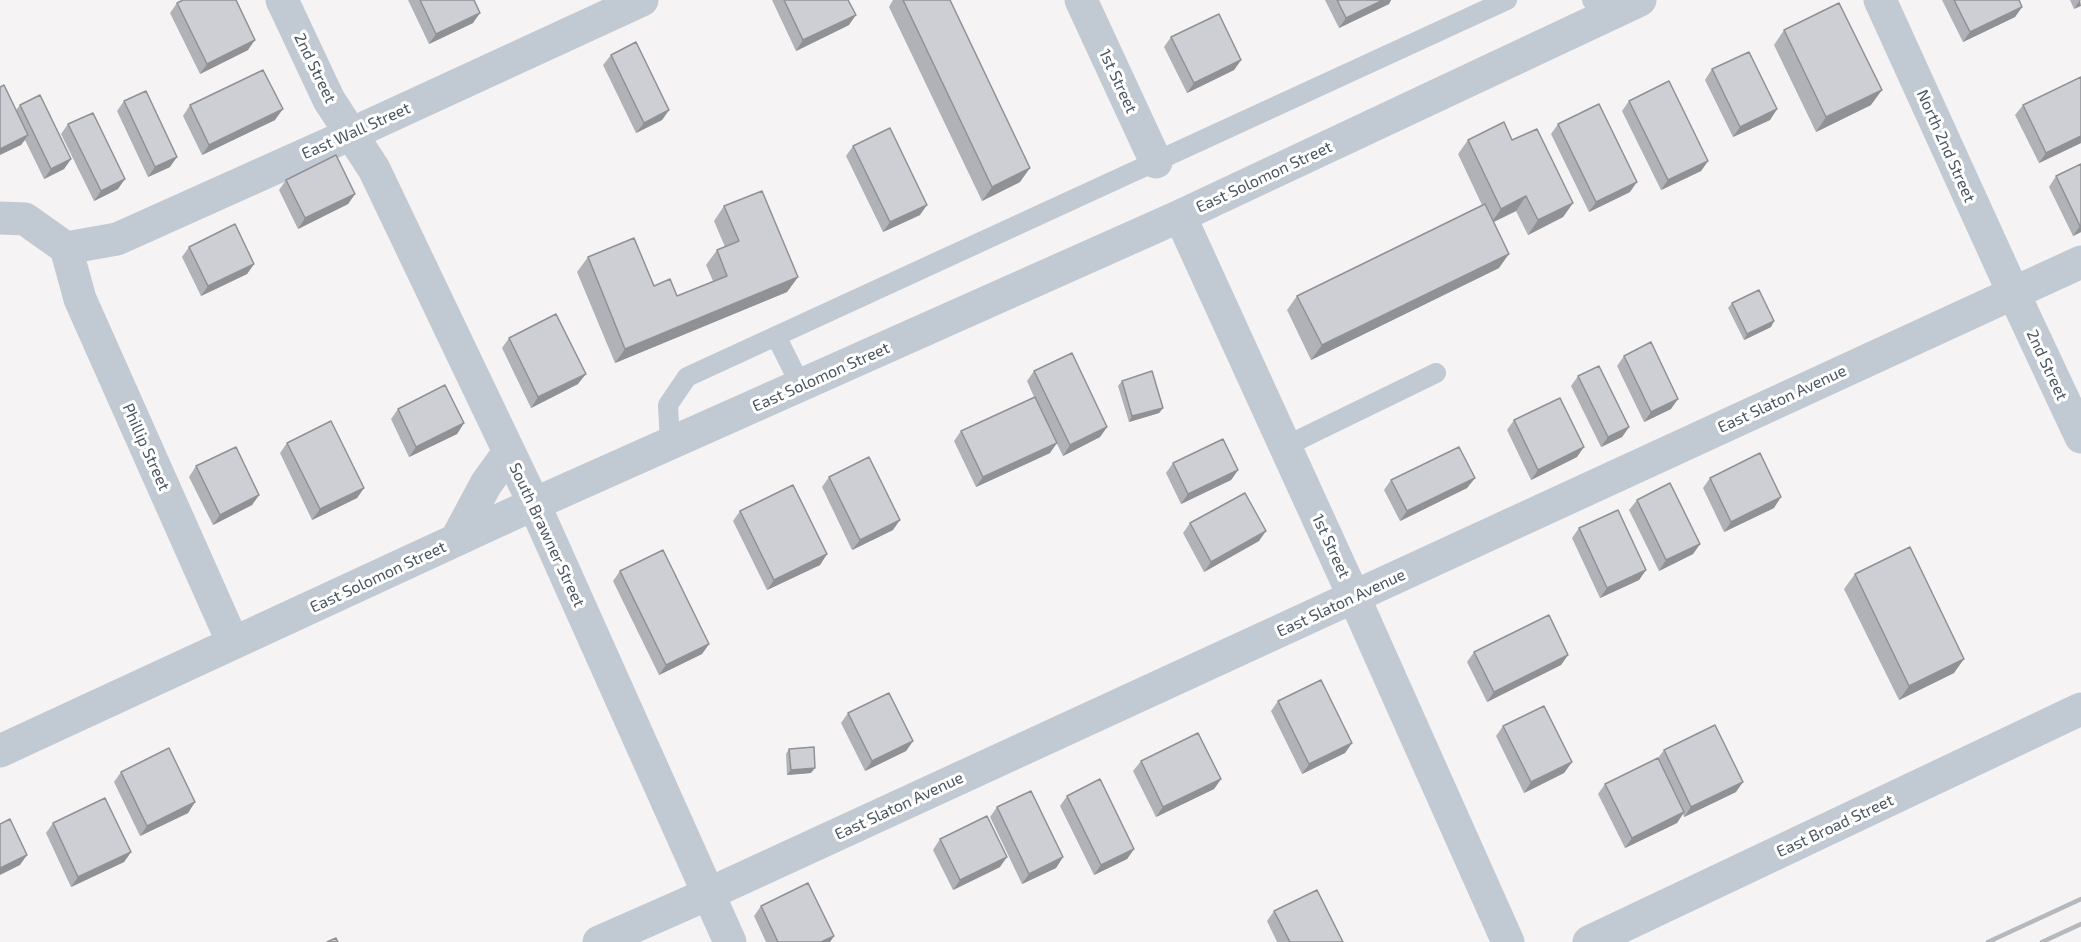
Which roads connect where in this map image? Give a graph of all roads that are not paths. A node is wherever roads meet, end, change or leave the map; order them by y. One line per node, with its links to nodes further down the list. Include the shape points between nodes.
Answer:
1 (282, 0): 8 (street, 2nd Street, via 329,100)
2 (642, 0): 8 (street, East Wall Street)
3 (1081, 0): 9 (street, 1st Street)
4 (1507, 0): 9 (lane)
5 (1640, 0): 7 (street, East Solomon Street)
6 (1880, 0): 14 (street, North 2nd Street)
7 (1599, 8): 10 (street, East Solomon Street)
8 (351, 134): 12 (street, East Wall Street, via 117,239); 21 (street, South Brawner Street, via 374,169)
9 (1156, 162): 15 (lane)
10 (1180, 216): 17 (street, East Solomon Street); 20 (street, 1st Street)
11 (0, 218): 12 (street, via 25,219)
12 (66, 248): 25 (street, Phillip Street, via 80,298)
13 (2081, 262): 14 (street, East Slaton Avenue)
14 (2013, 292): 18 (street, 2nd Street); 24 (street, East Slaton Avenue)
15 (776, 336): 17 (lane); 19 (lane, via 687,376 668,405)
16 (1436, 373): 20 (lane)
17 (801, 386): 19 (street, East Solomon Street)
18 (2081, 437)
19 (670, 443): 22 (street, East Solomon Street)
20 (1286, 446): 24 (street, 1st Street)
21 (509, 452): 22 (street, South Brawner Street); 23 (street, via 486,484)
22 (534, 504): 23 (street, East Solomon Street); 28 (street, South Brawner Street)
23 (456, 540): 25 (street, East Solomon Street)
24 (1354, 597): 28 (street, East Slaton Avenue); 31 (street, 1st Street)
25 (233, 643): 27 (street, East Solomon Street)
26 (2081, 709): 32 (street, East Broad Street)
27 (0, 751)
28 (708, 894): 29 (street, East Slaton Avenue); 30 (street, South Brawner Street)
29 (599, 942)
30 (730, 942)
31 (1508, 942)
32 (1588, 942)

